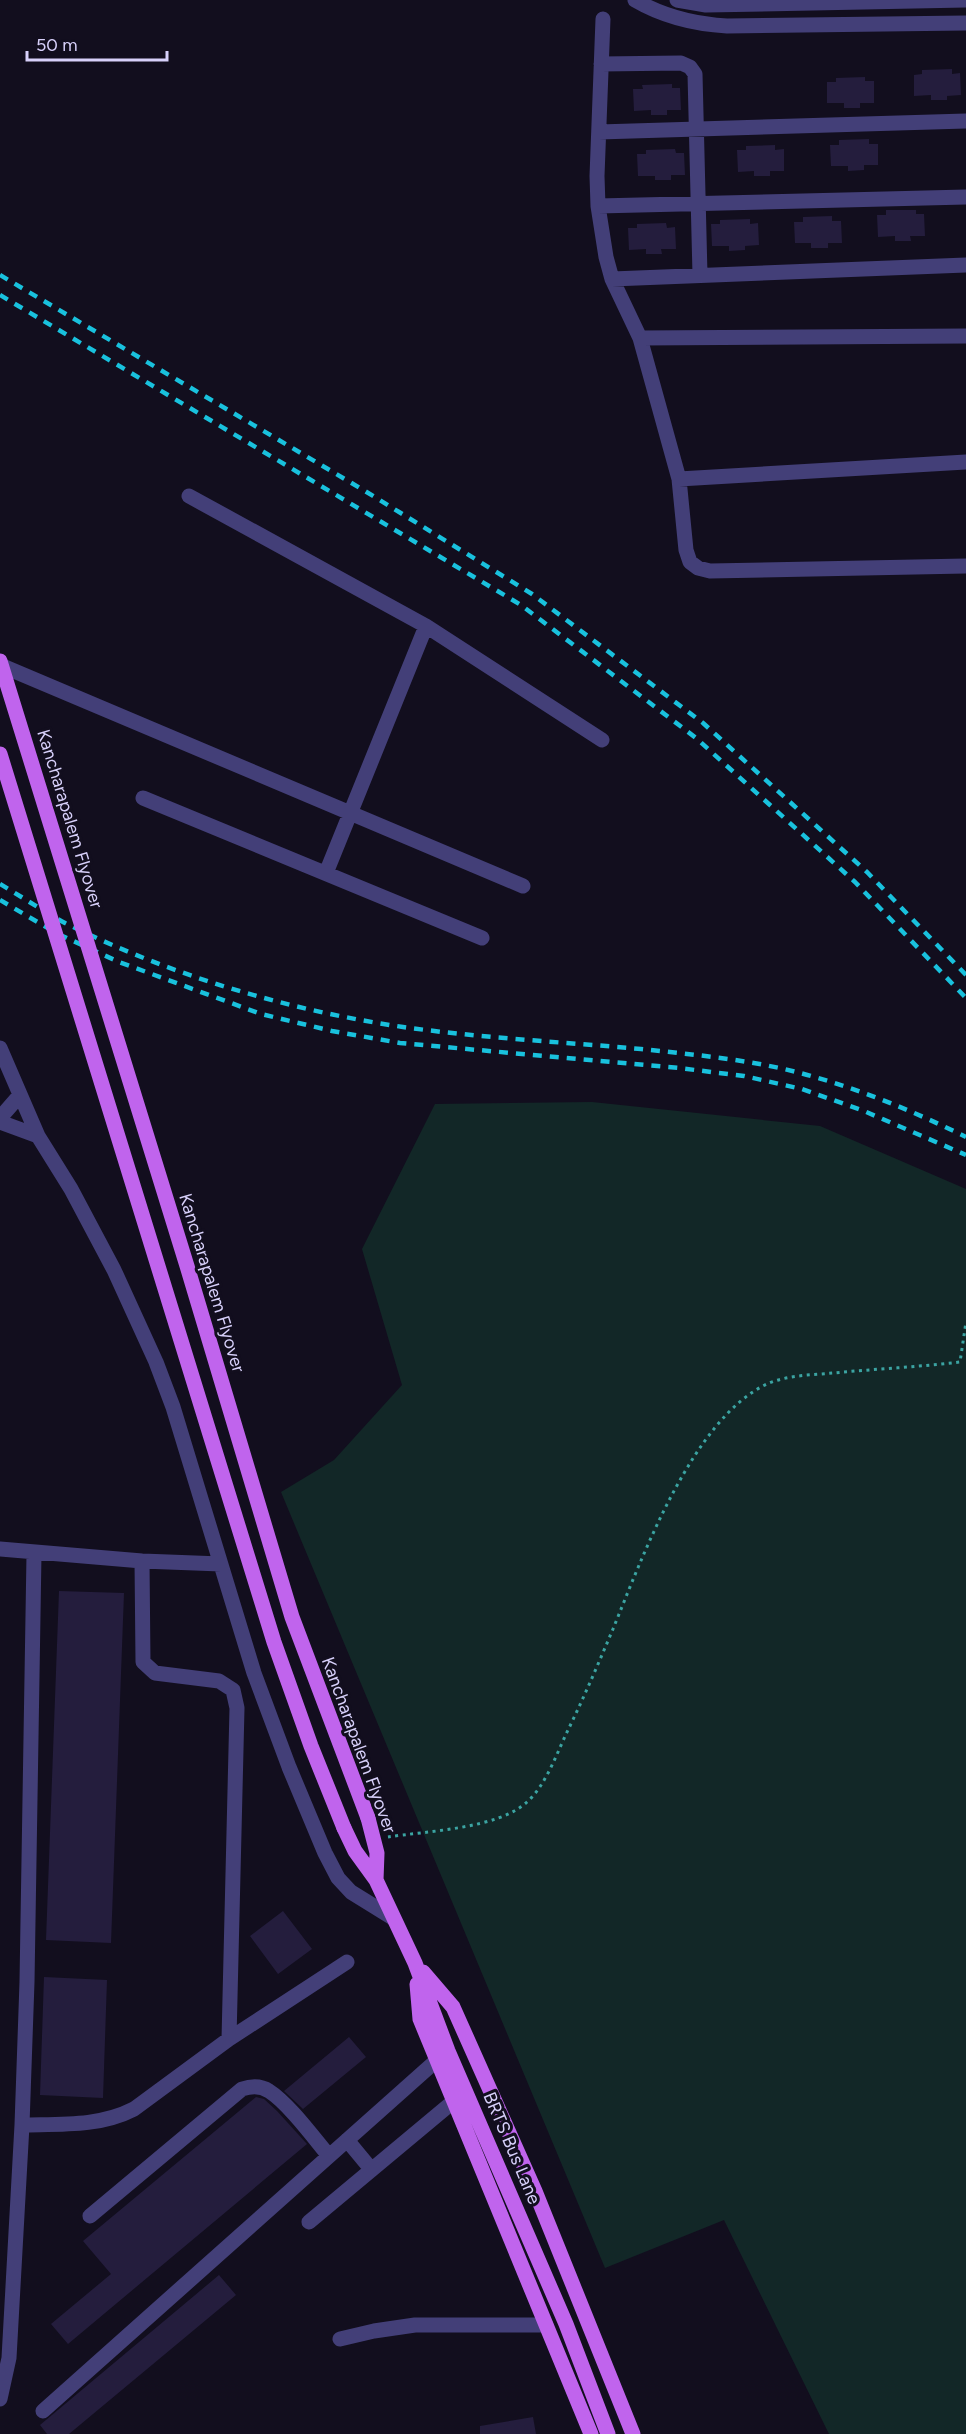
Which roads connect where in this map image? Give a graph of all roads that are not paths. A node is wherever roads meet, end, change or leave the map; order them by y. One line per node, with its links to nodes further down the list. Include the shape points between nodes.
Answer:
1 (635, 0): 6 (street, via 696,24)
2 (678, 0): 4 (street, via 706,6)
3 (966, 0): 4 (street)
4 (850, 1): 6 (street)
5 (603, 19): 8 (street)
6 (849, 23): 7 (street)
7 (966, 23)
8 (601, 64): 10 (street, via 681,63 690,67 697,84); 11 (street)
9 (966, 120): 10 (street)
10 (697, 130): 11 (street); 13 (street)
11 (599, 132): 14 (street)
12 (966, 196): 13 (street)
13 (698, 204): 14 (street); 16 (street)
14 (598, 206): 17 (street)
15 (966, 266): 16 (street)
16 (699, 275): 17 (street)
17 (612, 279): 19 (street)
18 (966, 336): 19 (street)
19 (640, 338): 21 (street)
20 (966, 462): 21 (street)
21 (679, 479): 23 (street, via 686,550 690,562 698,568 711,571)
22 (189, 496): 24 (street)
23 (966, 566)
24 (426, 626): 26 (street); 29 (street)
25 (0, 663): 29 (street); 41 (main road, Kancharapalem Flyover, bridge, via 292,1617 368,1818 378,1865)
26 (602, 740)
27 (0, 754): 41 (main road, bridge, via 274,1642 344,1828)
28 (143, 798): 30 (street)
29 (350, 813): 30 (street); 31 (street)
30 (326, 873): 32 (street)
31 (523, 886)
32 (482, 938)
33 (0, 1048): 34 (street)
34 (20, 1095): 35 (street); 36 (street)
35 (0, 1120): 36 (street)
36 (38, 1136): 40 (street, via 114,1270 156,1362)
37 (0, 1550): 38 (street)
38 (34, 1554): 39 (street); 48 (street)
39 (142, 1562): 40 (street); 45 (street, via 142,1662 155,1673 219,1681 233,1690 237,1708)
40 (221, 1564): 42 (street, via 258,1683 325,1853 338,1878 351,1892)
41 (376, 1880): 42 (main road, BRTS Bus Lane)
42 (393, 1918): 44 (main road, BRTS Bus Lane)
43 (347, 1962): 45 (street)
44 (415, 1963): 46 (main road, via 420,2019); 59 (main road, BRTS Bus Lane); 60 (main road, via 453,2007 535,2191)
45 (229, 2039): 48 (street, via 120,2116 106,2121)
46 (437, 2060): 47 (main road); 49 (street)
47 (454, 2102): 51 (street); 54 (main road)
48 (22, 2125): 56 (street, via 9,2358)
49 (347, 2140): 50 (street); 51 (street)
50 (329, 2156): 52 (street, via 280,2100 269,2091 251,2086 242,2089); 57 (street)
51 (370, 2169): 53 (street)
52 (90, 2216)
53 (309, 2222)
54 (546, 2325): 55 (street, via 415,2325); 58 (main road)
55 (340, 2339)
56 (0, 2399)
57 (43, 2411)
58 (591, 2434)
59 (608, 2434)
60 (633, 2434)

